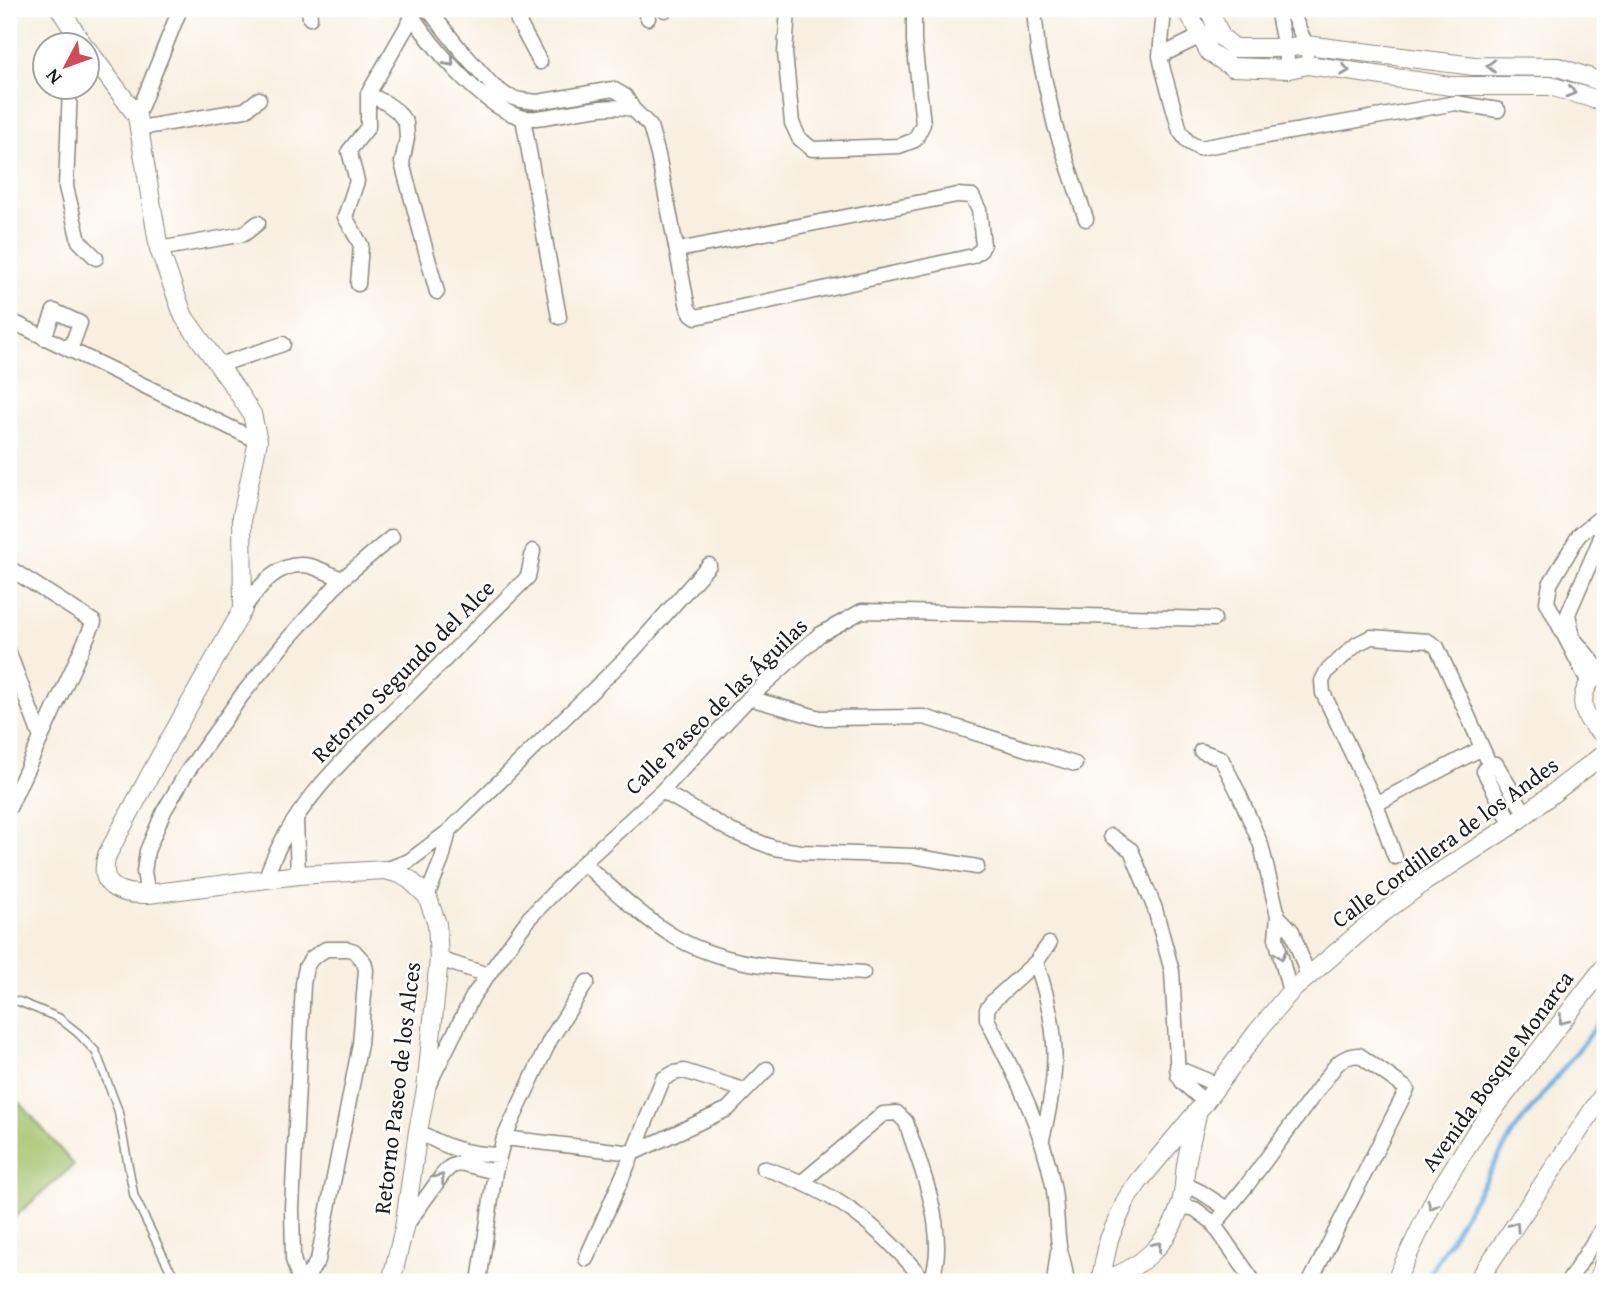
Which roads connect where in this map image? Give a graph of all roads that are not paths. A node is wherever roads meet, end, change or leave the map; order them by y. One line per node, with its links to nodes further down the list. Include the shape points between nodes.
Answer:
1 (60, 9): 14 (street)
2 (180, 9): 31 (street)
3 (428, 9): 28 (street, via 493,86)
4 (516, 9): 19 (street)
5 (788, 9): 6 (street, via 785,53 792,123 799,138 812,149 899,146 915,140 923,124)
6 (914, 9)
7 (1034, 9): 32 (street, via 1055,126)
8 (1164, 9): 18 (street)
9 (1187, 9): 15 (street)
10 (1209, 9): 13 (street)
11 (1284, 9): 16 (street, via 1293,15); 17 (street, via 1279,19)
12 (412, 11): 24 (street); 30 (street, one-way to 30, via 446,58 481,95)
13 (1218, 28): 15 (street); 17 (street, via 1221,37 1235,48)
14 (70, 32)
15 (1201, 36): 18 (street); 21 (street, via 1209,52 1231,67)
16 (1306, 45): 17 (street); 20 (street); 23 (street, one-way to 16, via 1558,66 1474,66)
17 (1284, 48): 21 (street)
18 (1160, 56): 29 (street, via 1180,131 1199,148 1456,103)
19 (540, 62)
20 (1308, 65): 21 (street); 27 (street, one-way to 27, via 1450,86 1550,86)
21 (1289, 69)
22 (102, 70): 31 (street)
23 (1605, 83)
24 (368, 94): 37 (street, via 368,127 349,151 357,181 345,217 361,245); 38 (street, via 387,103 406,123 402,163)
25 (260, 99): 31 (street, via 245,110)
26 (70, 102): 36 (street, via 66,187 79,241)
27 (1605, 102)
28 (539, 110): 30 (street); 35 (street, via 613,89 625,96 650,126)
29 (1498, 110)
30 (523, 118): 39 (street)
31 (139, 122): 34 (street)
32 (1086, 219)
33 (258, 223): 34 (street, via 244,234)
34 (159, 249): 44 (street, via 184,317)
35 (678, 250): 35 (street, via 957,194 972,196 977,205 983,245 973,256 696,317 688,308)
36 (96, 258)
37 (358, 284)
38 (438, 292)
39 (559, 317)
40 (9, 320): 41 (street)
41 (44, 338): 43 (street); 43 (street, via 54,311 80,323)
42 (283, 344): 44 (street)
43 (70, 350): 45 (street)
44 (219, 365): 45 (street, via 252,414)
45 (258, 441): 52 (street, via 242,516)
46 (1604, 512): 55 (street, via 1600,540 1568,614 1573,638); 55 (street, via 1579,535 1550,584 1547,602)
47 (392, 537): 51 (street)
48 (533, 551): 67 (street, Retorno Segundo del Alce, via 528,577 344,759)
49 (709, 565): 69 (street, via 632,652)
50 (9, 568): 58 (street, via 94,622)
51 (342, 579): 52 (street, via 309,566 292,565 271,577); 77 (street, via 242,695 187,772 147,851)
52 (243, 609): 77 (street, via 107,855 106,877 113,887 121,893)
53 (1214, 619): 56 (street, Calle Paseo de las Águilas, via 862,611 819,635)
54 (9, 653): 58 (street)
55 (1598, 676): 57 (street, via 1583,699 1590,723)
56 (749, 698): 62 (street, via 820,718 924,717); 64 (street, Calle Paseo de las Águilas)
57 (1601, 732): 63 (street, Calle Cordillera de los Andes)
58 (41, 738): 66 (street)
59 (1482, 748): 65 (street); 65 (street, via 1437,647 1428,641 1371,637 1357,644 1327,671 1323,693); 68 (street, via 1489,763 1484,771)
60 (1200, 751): 79 (street, via 1221,758 1240,794 1261,845)
61 (1605, 752): 63 (street, Calle Cordillera de los Andes)
62 (1075, 764)
63 (1583, 770): 68 (street, Calle Cordillera de los Andes)
64 (662, 791): 72 (street, Calle Paseo de las Águilas); 73 (street, via 774,848 913,856)
65 (1376, 804): 71 (street)
66 (9, 808)
67 (296, 820): 75 (street); 76 (street, Retorno Segundo del Alce)
68 (1519, 820): 86 (street, Calle Cordillera de los Andes, via 1380,915)
69 (449, 831): 74 (street, via 409,861); 78 (street)
70 (1111, 836): 90 (street, via 1131,850 1155,909 1172,971)
71 (1395, 857)
72 (583, 863): 84 (street, via 632,906 692,946 764,966); 85 (street, Calle Paseo de las Águilas, via 529,918)
73 (977, 867)
74 (385, 870): 75 (street); 78 (street, via 410,880)
75 (298, 875): 76 (street)
76 (266, 878): 77 (street)
77 (148, 894)
78 (427, 896): 81 (street, Retorno Paseo de los Alces, via 437,924)
79 (1278, 916): 86 (street, via 1292,931); 88 (street, one-way to 88, via 1276,938)
80 (1049, 944): 82 (street)
81 (439, 958): 85 (street); 93 (street, Retorno Paseo de los Alces)
82 (1037, 962): 99 (street, via 1048,996 1055,1056); 99 (street, via 993,1002 987,1019)
83 (1605, 966): 125 (street, Avenida Bosque Monarca, one-way to 125, via 1476,1132 1437,1194)
84 (863, 972)
85 (488, 975): 93 (street, Calle Paseo de las Águilas)
86 (1308, 976): 88 (street, Calle Cordillera de los Andes)
87 (587, 982): 98 (street, via 550,1040)
88 (1290, 992): 92 (street, Calle Cordillera de los Andes)
89 (9, 999): 114 (lane, via 59,1018 96,1052 118,1110 134,1196)
90 (1177, 1068): 92 (street); 96 (street)
91 (767, 1069): 94 (street)
92 (1218, 1085): 96 (street, Calle Cordillera de los Andes)
93 (426, 1089): 97 (street, Retorno Paseo de los Alces)
94 (744, 1090): 100 (street, via 728,1108); 100 (street, via 684,1072 663,1079)
95 (1605, 1092): 126 (street, one-way to 95)
96 (1201, 1106): 101 (street, Calle Cordillera de los Andes); 104 (street, Calle Cordillera de los Andes)
97 (418, 1131): 102 (street); 110 (street, Retorno Paseo de los Alces)
98 (504, 1138): 100 (street); 102 (street)
99 (1042, 1139): 111 (street, via 1054,1188)
100 (633, 1153): 113 (street)
101 (1155, 1162): 104 (street, via 1168,1161 1180,1167); 122 (street, Calle Cordillera de los Andes, via 1117,1218)
102 (497, 1164): 110 (street, one-way to 102, via 450,1167); 117 (street)
103 (763, 1168): 105 (street)
104 (1185, 1179): 106 (street, Calle Cordillera de los Andes); 107 (street)
105 (802, 1182): 118 (street, via 873,1226); 119 (street, via 883,1114 897,1113 906,1122 932,1204 937,1250)
106 (1180, 1206): 109 (street, via 1195,1209); 122 (street, Calle Cordillera de los Andes, one-way to 106, via 1121,1275 1150,1255)
107 (1227, 1209): 109 (street); 124 (street, via 1343,1059 1359,1055 1407,1089)
108 (1605, 1224): 127 (street)
109 (1214, 1225): 123 (street)
110 (404, 1228): 116 (street, Retorno Paseo de los Alces)
111 (1059, 1247): 120 (street); 121 (street)
112 (1605, 1256): 128 (street)
113 (586, 1259)
114 (179, 1282)
115 (302, 1282): 115 (street, via 318,1259 360,1044 366,970 361,957 348,949 318,953 304,976 292,1208 293,1259)
116 (391, 1282)
117 (479, 1282)
118 (925, 1282)
119 (931, 1282)
120 (1054, 1282)
121 (1066, 1282)
122 (1100, 1282)
123 (1254, 1282)
124 (1310, 1282)
125 (1395, 1282)
126 (1477, 1282)
127 (1568, 1282)
128 (1595, 1282)

